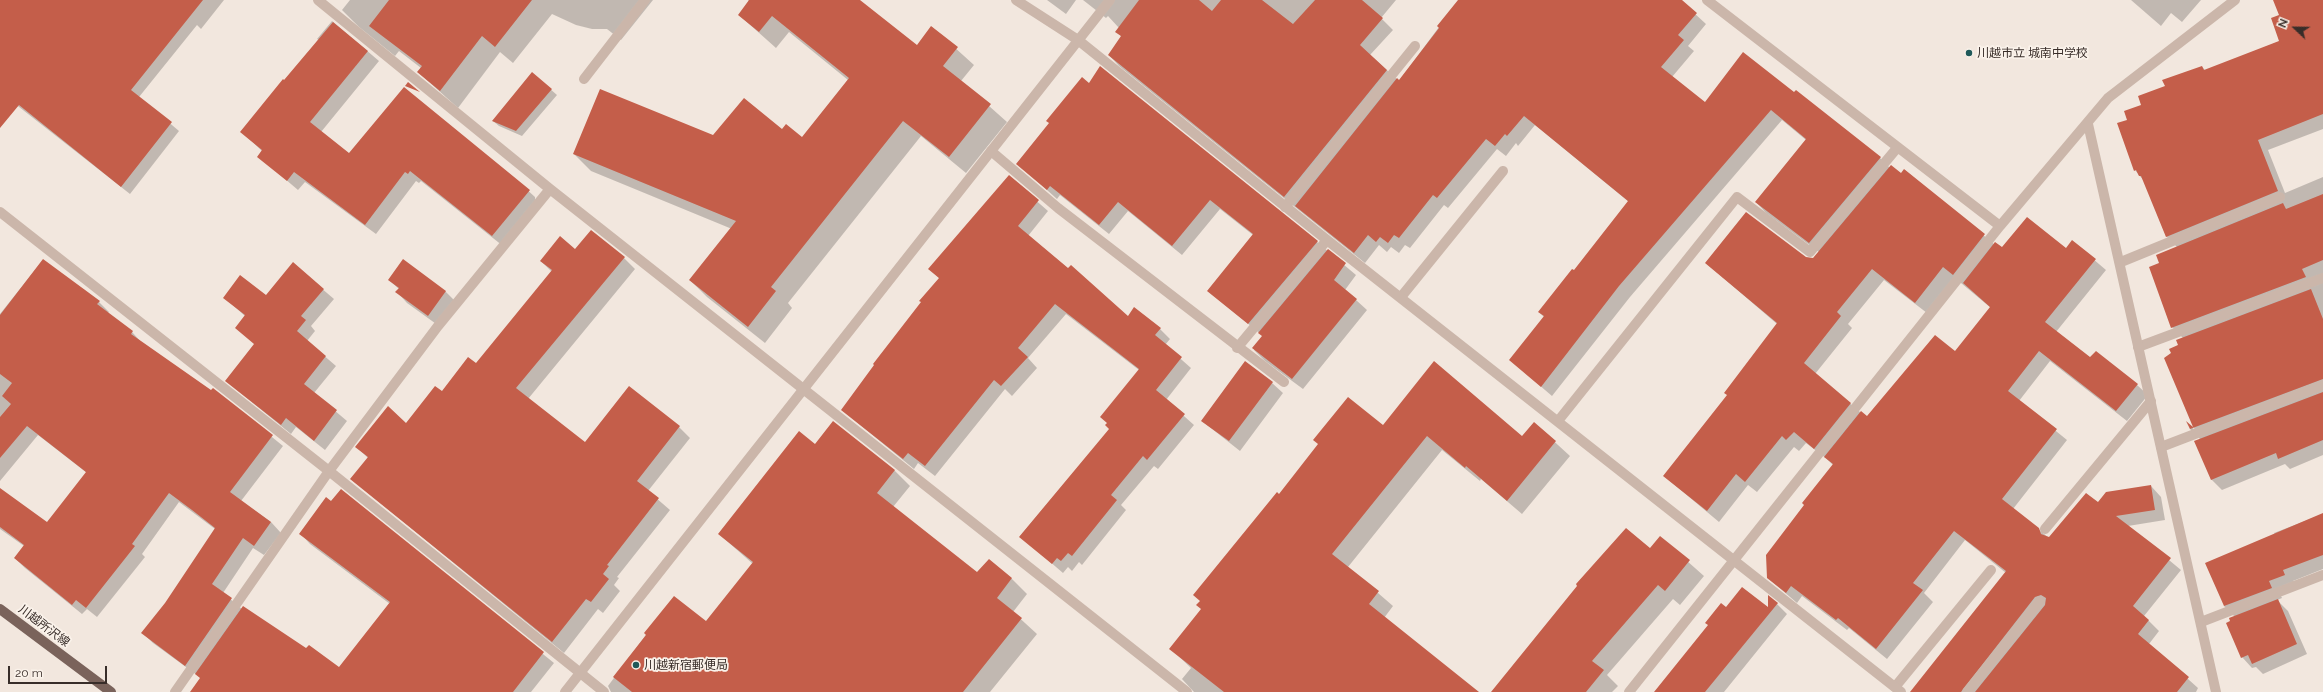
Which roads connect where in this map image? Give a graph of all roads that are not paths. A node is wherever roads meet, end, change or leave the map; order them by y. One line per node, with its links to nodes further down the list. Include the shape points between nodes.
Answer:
1 (318, 0): 14 (street)
2 (645, 0): 9 (street)
3 (1016, 0): 7 (street)
4 (1110, 0): 7 (street)
5 (1707, 0): 11 (street)
6 (2235, 0): 10 (street, via 2108,98)
7 (1078, 40): 12 (street); 16 (street)
8 (1415, 46): 16 (street)
9 (584, 79)
10 (2088, 124): 18 (street); 20 (street)
11 (1897, 148): 18 (street); 29 (street, via 1810,252 1737,197)
12 (992, 151): 24 (street, via 1058,208); 27 (street)
13 (1503, 171): 22 (street)
14 (550, 189): 27 (street); 31 (street, via 438,326)
15 (2280, 197): 20 (street)
16 (1285, 207): 19 (street)
17 (0, 212): 31 (street)
18 (2000, 226): 33 (street)
19 (1327, 240): 22 (street); 24 (street)
20 (2120, 262): 23 (street)
21 (2323, 278): 23 (street)
22 (1401, 297): 29 (street)
23 (2138, 347): 28 (street)
24 (1237, 348): 25 (street)
25 (1284, 382)
26 (2323, 385): 30 (street)
27 (803, 390): 39 (street); 45 (street)
28 (2151, 401): 30 (street); 32 (street)
29 (1558, 421): 33 (street)
30 (2161, 447): 38 (street)
31 (329, 471): 39 (street); 42 (street)
32 (2045, 529)
33 (1732, 560): 40 (street); 46 (street)
34 (1991, 570): 40 (street)
35 (2323, 575): 38 (street)
36 (2040, 601): 47 (street)
37 (0, 609): 41 (main road, 川越所沢線)
38 (2201, 622): 48 (street)
39 (580, 673): 43 (street); 44 (street)
40 (1898, 690)
41 (111, 692)
42 (175, 692)
43 (565, 692)
44 (604, 692)
45 (1187, 692)
46 (1629, 692)
47 (1967, 692)
48 (2216, 692)

